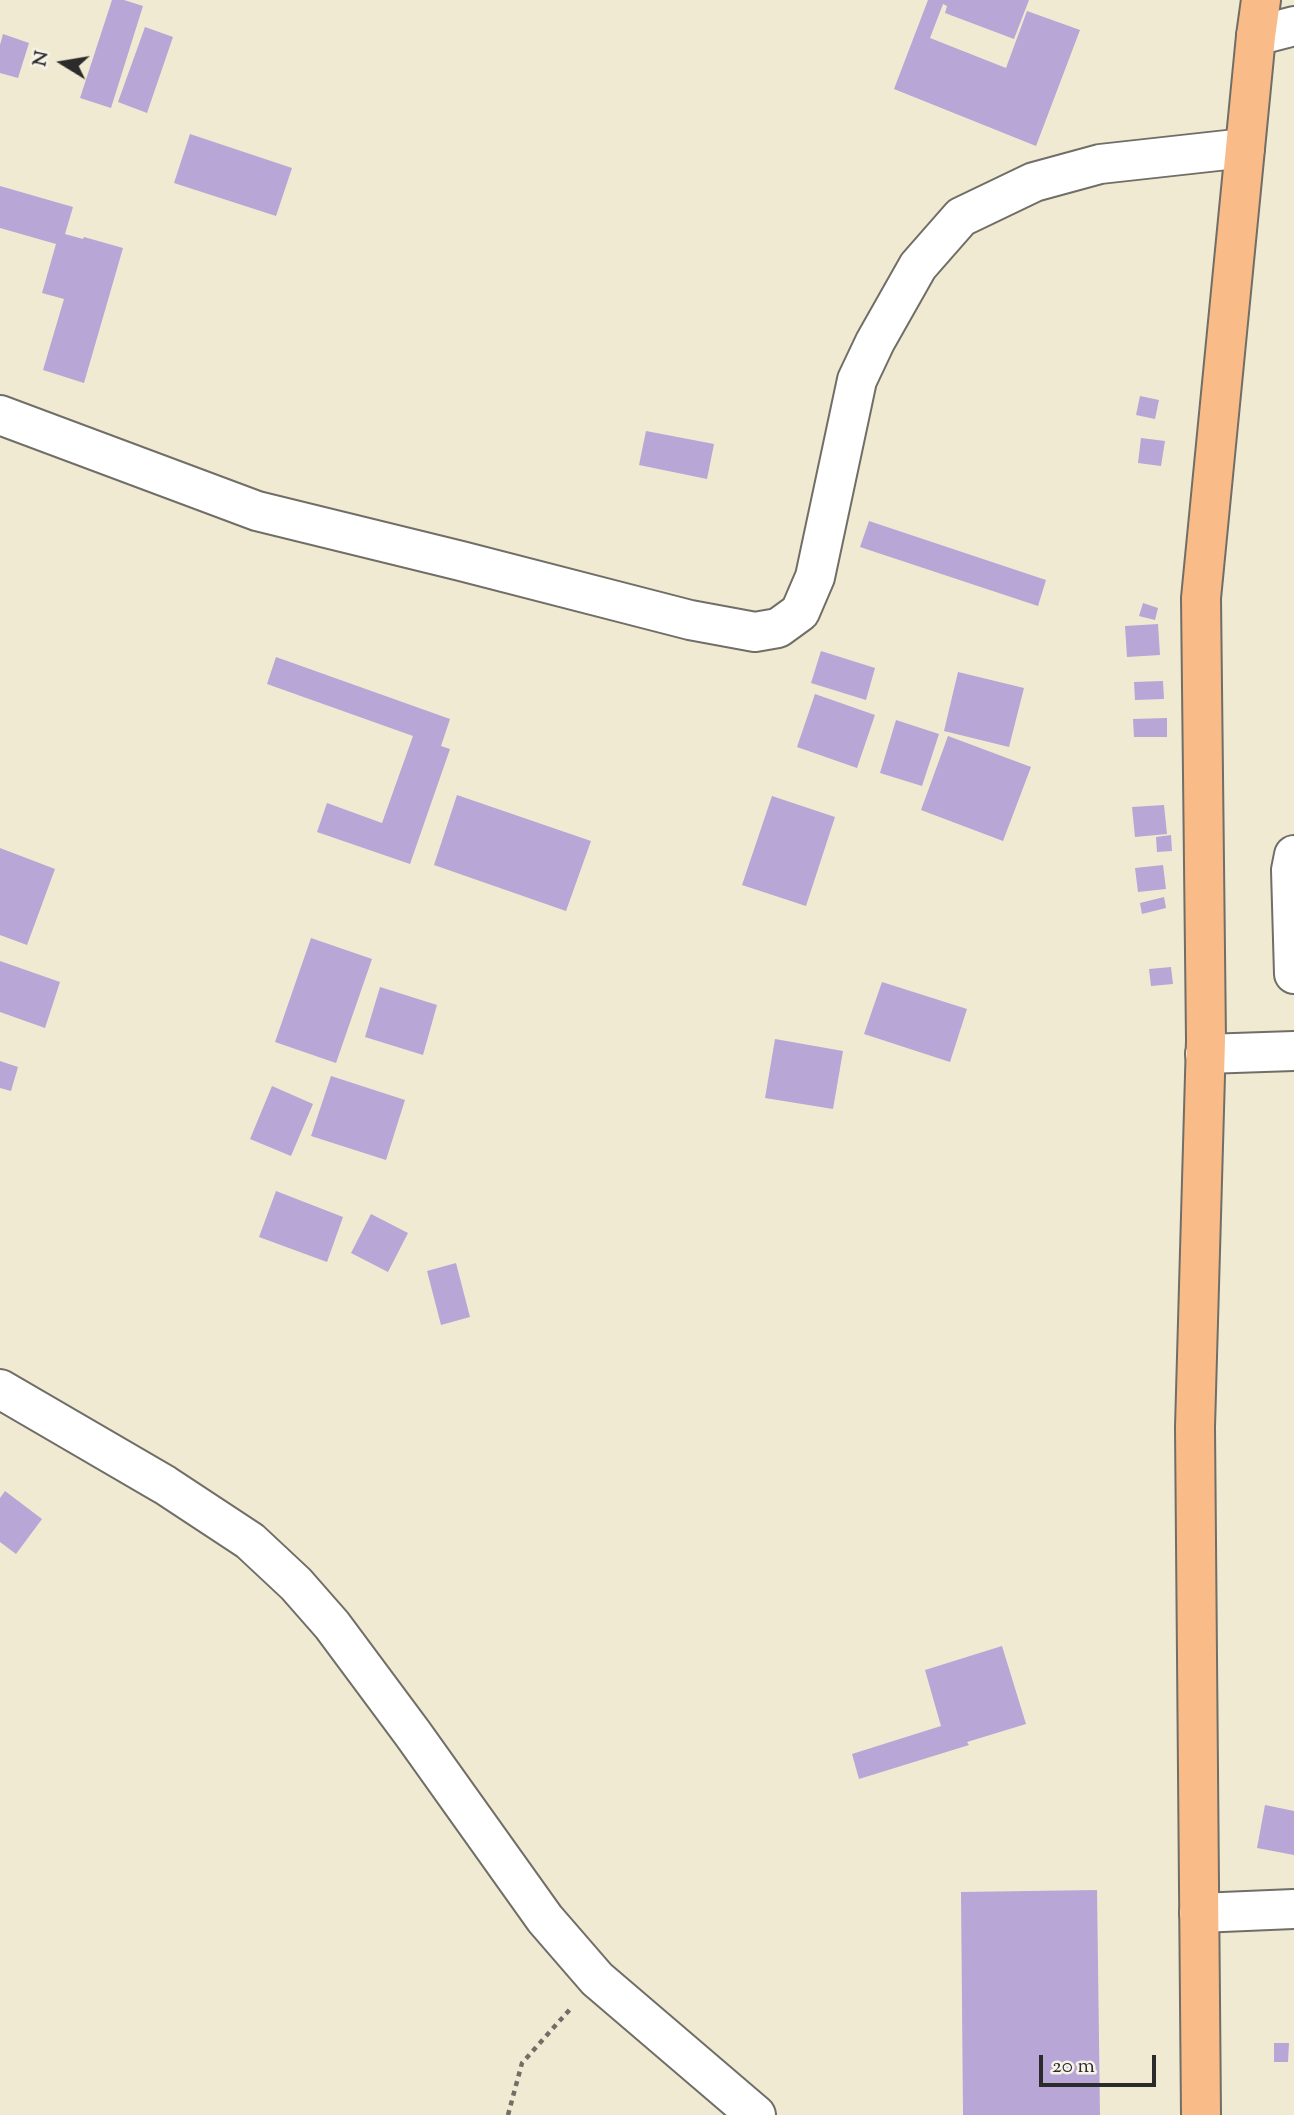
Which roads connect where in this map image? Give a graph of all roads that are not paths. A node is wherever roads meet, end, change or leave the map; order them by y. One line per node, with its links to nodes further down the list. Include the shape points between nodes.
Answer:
1 (1259, 18): 2 (street); 3 (main road)
2 (1294, 26)
3 (1245, 148): 4 (street, via 1101,164 1034,182 961,217 918,266 858,380 815,577 800,612 778,628 755,632 691,621 257,511); 8 (main road, via 1201,598)
4 (0, 415)
5 (1294, 855): 6 (street)
6 (1294, 974)
7 (1294, 1051): 8 (street)
8 (1205, 1054): 11 (main road, via 1195,1427)
9 (0, 1389): 12 (street, via 165,1485 250,1541 296,1584 332,1625 545,1919 597,1979)
10 (1294, 1909): 11 (street)
11 (1199, 1913): 13 (main road)
12 (756, 2115)
13 (1201, 2115)

